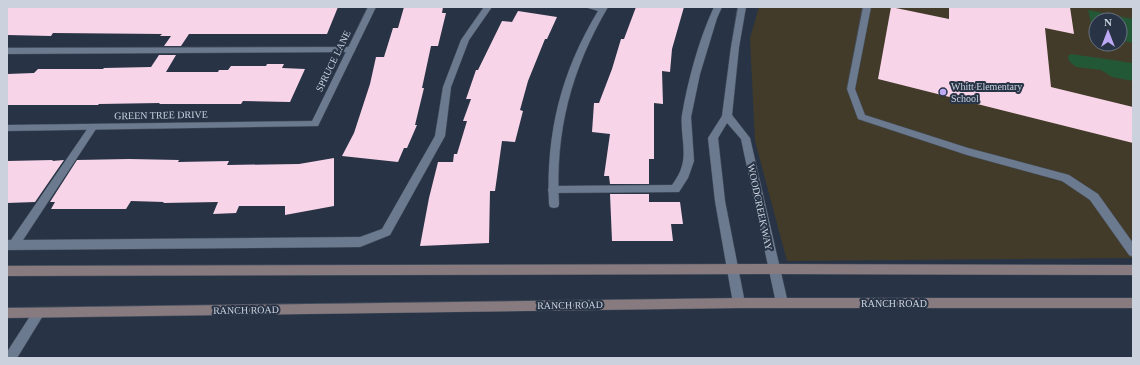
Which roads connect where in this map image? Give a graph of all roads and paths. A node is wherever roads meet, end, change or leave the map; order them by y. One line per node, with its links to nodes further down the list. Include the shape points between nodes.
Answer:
1 (372, 7): 8 (street, SPRUCE LANE)
2 (488, 7): 16 (street, via 465,40 447,86 440,136 386,232 360,242)
3 (589, 7): 7 (street)
4 (718, 7): 14 (street, via 696,74 686,117 689,160 683,178 675,189)
5 (742, 7): 10 (street)
6 (867, 7): 17 (street, via 851,89 861,117 967,151 1066,178 1094,197)
7 (603, 8): 14 (street, via 574,63 565,93 554,153)
8 (351, 50): 9 (street); 11 (street, SPRUCE LANE)
9 (7, 51)
10 (727, 116): 18 (street, via 713,138 720,201); 19 (street, WOODCREEK WAY, via 745,138)
11 (315, 124): 12 (street, GREEN TREE DRIVE)
12 (93, 127): 13 (street, GREEN TREE DRIVE); 16 (street)
13 (7, 128)
14 (553, 190): 15 (street)
15 (554, 204)
16 (10, 245)
17 (1133, 252)
18 (733, 269): 19 (main road); 21 (main road); 22 (street)
19 (774, 269): 20 (main road); 23 (street, WOODCREEK WAY)
20 (1133, 270)
21 (7, 271)
22 (739, 303): 23 (main road, RANCH ROAD); 26 (main road, RANCH ROAD)
23 (782, 303): 24 (main road, RANCH ROAD)
24 (1133, 303)
25 (7, 313): 26 (main road, RANCH ROAD)
26 (38, 314): 27 (street)
27 (10, 358)

